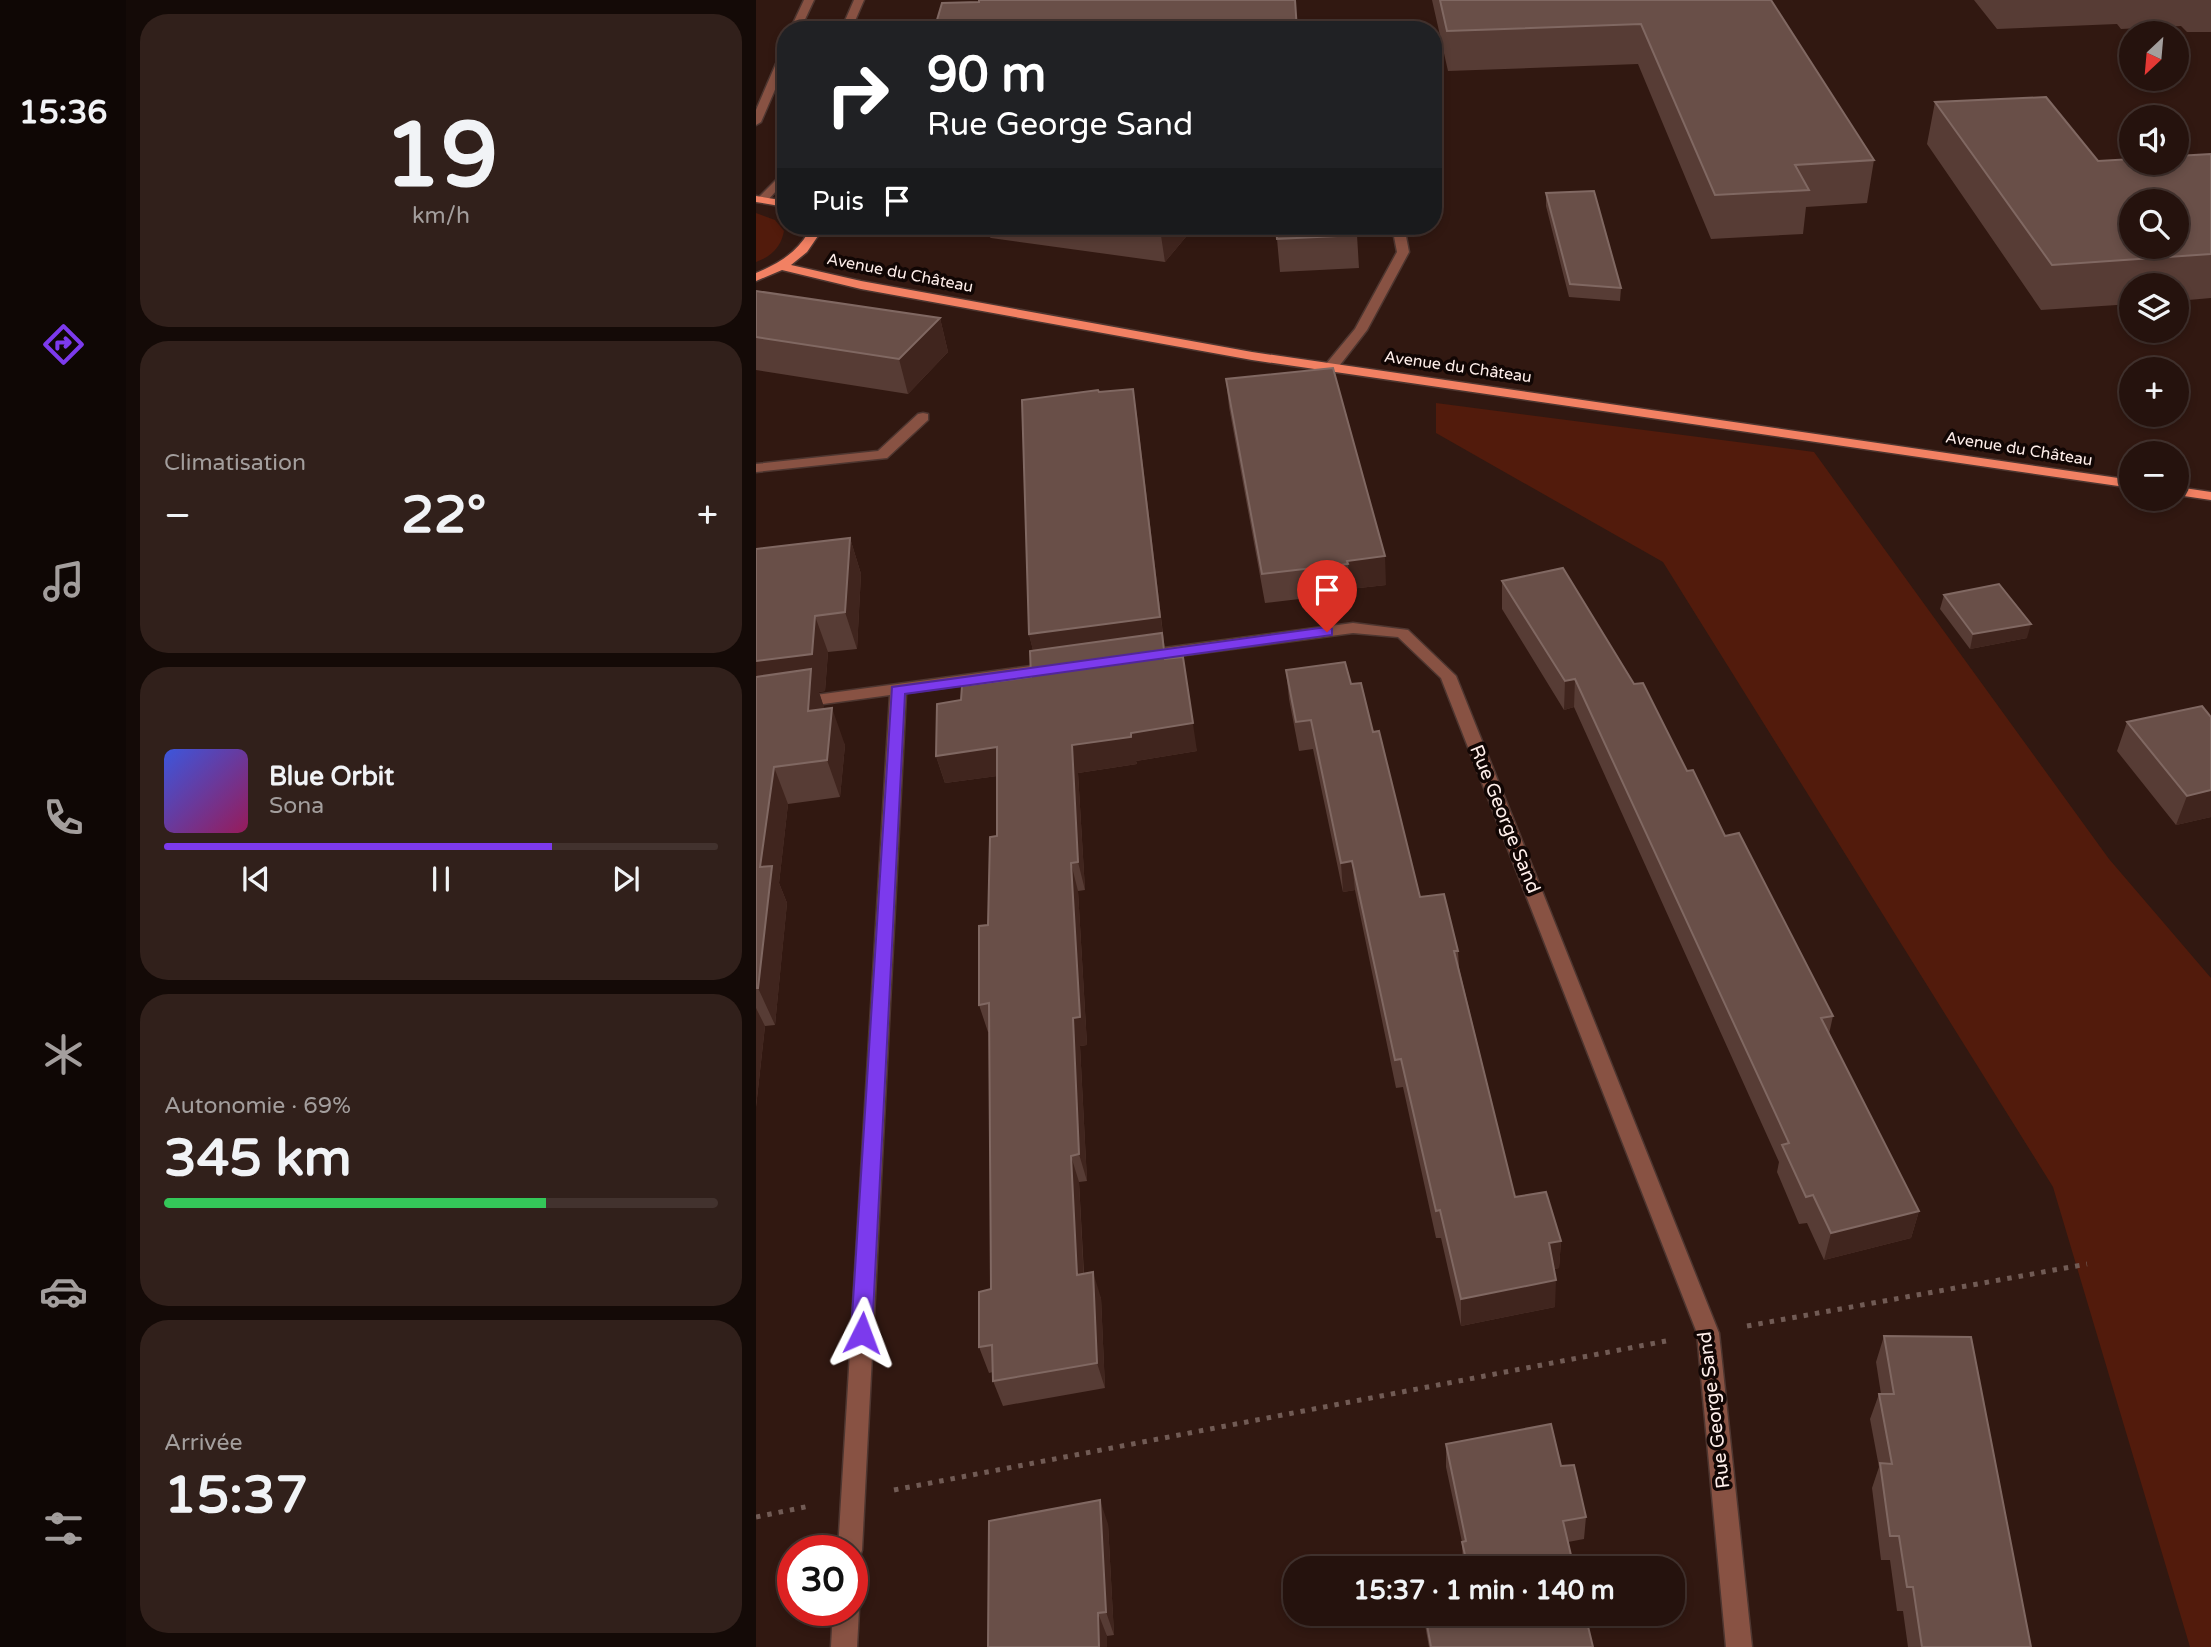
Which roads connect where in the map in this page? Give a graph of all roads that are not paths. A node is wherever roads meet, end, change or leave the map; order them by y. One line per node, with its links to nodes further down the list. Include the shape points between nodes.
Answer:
1 (809, 0): 3 (street)
2 (859, 0): 4 (street)
3 (799, 21)
4 (850, 21)
5 (777, 73): 6 (street)
6 (756, 122)
7 (777, 182): 8 (street)
8 (760, 199)
9 (813, 235): 11 (main road, via 806,249)
10 (1400, 235): 13 (street, via 1403,252 1361,330)
11 (782, 266): 12 (main road); 13 (main road, Avenue du Château, via 861,285)
12 (756, 277)
13 (1331, 367): 16 (main road, Avenue du Château)
14 (923, 417): 15 (street, via 882,455)
15 (756, 468)
16 (2119, 482)
17 (2189, 493): 18 (main road)
18 (2211, 496)
19 (1122, 659): 26 (street, Rue George Sand, via 1353,628 1402,633 1448,676 1708,1333)
20 (1067, 666): 21 (street)
21 (898, 691): 22 (street); 23 (street)
22 (756, 708)
23 (851, 1535)
24 (845, 1626): 25 (street)
25 (844, 1647)
26 (1739, 1647)

